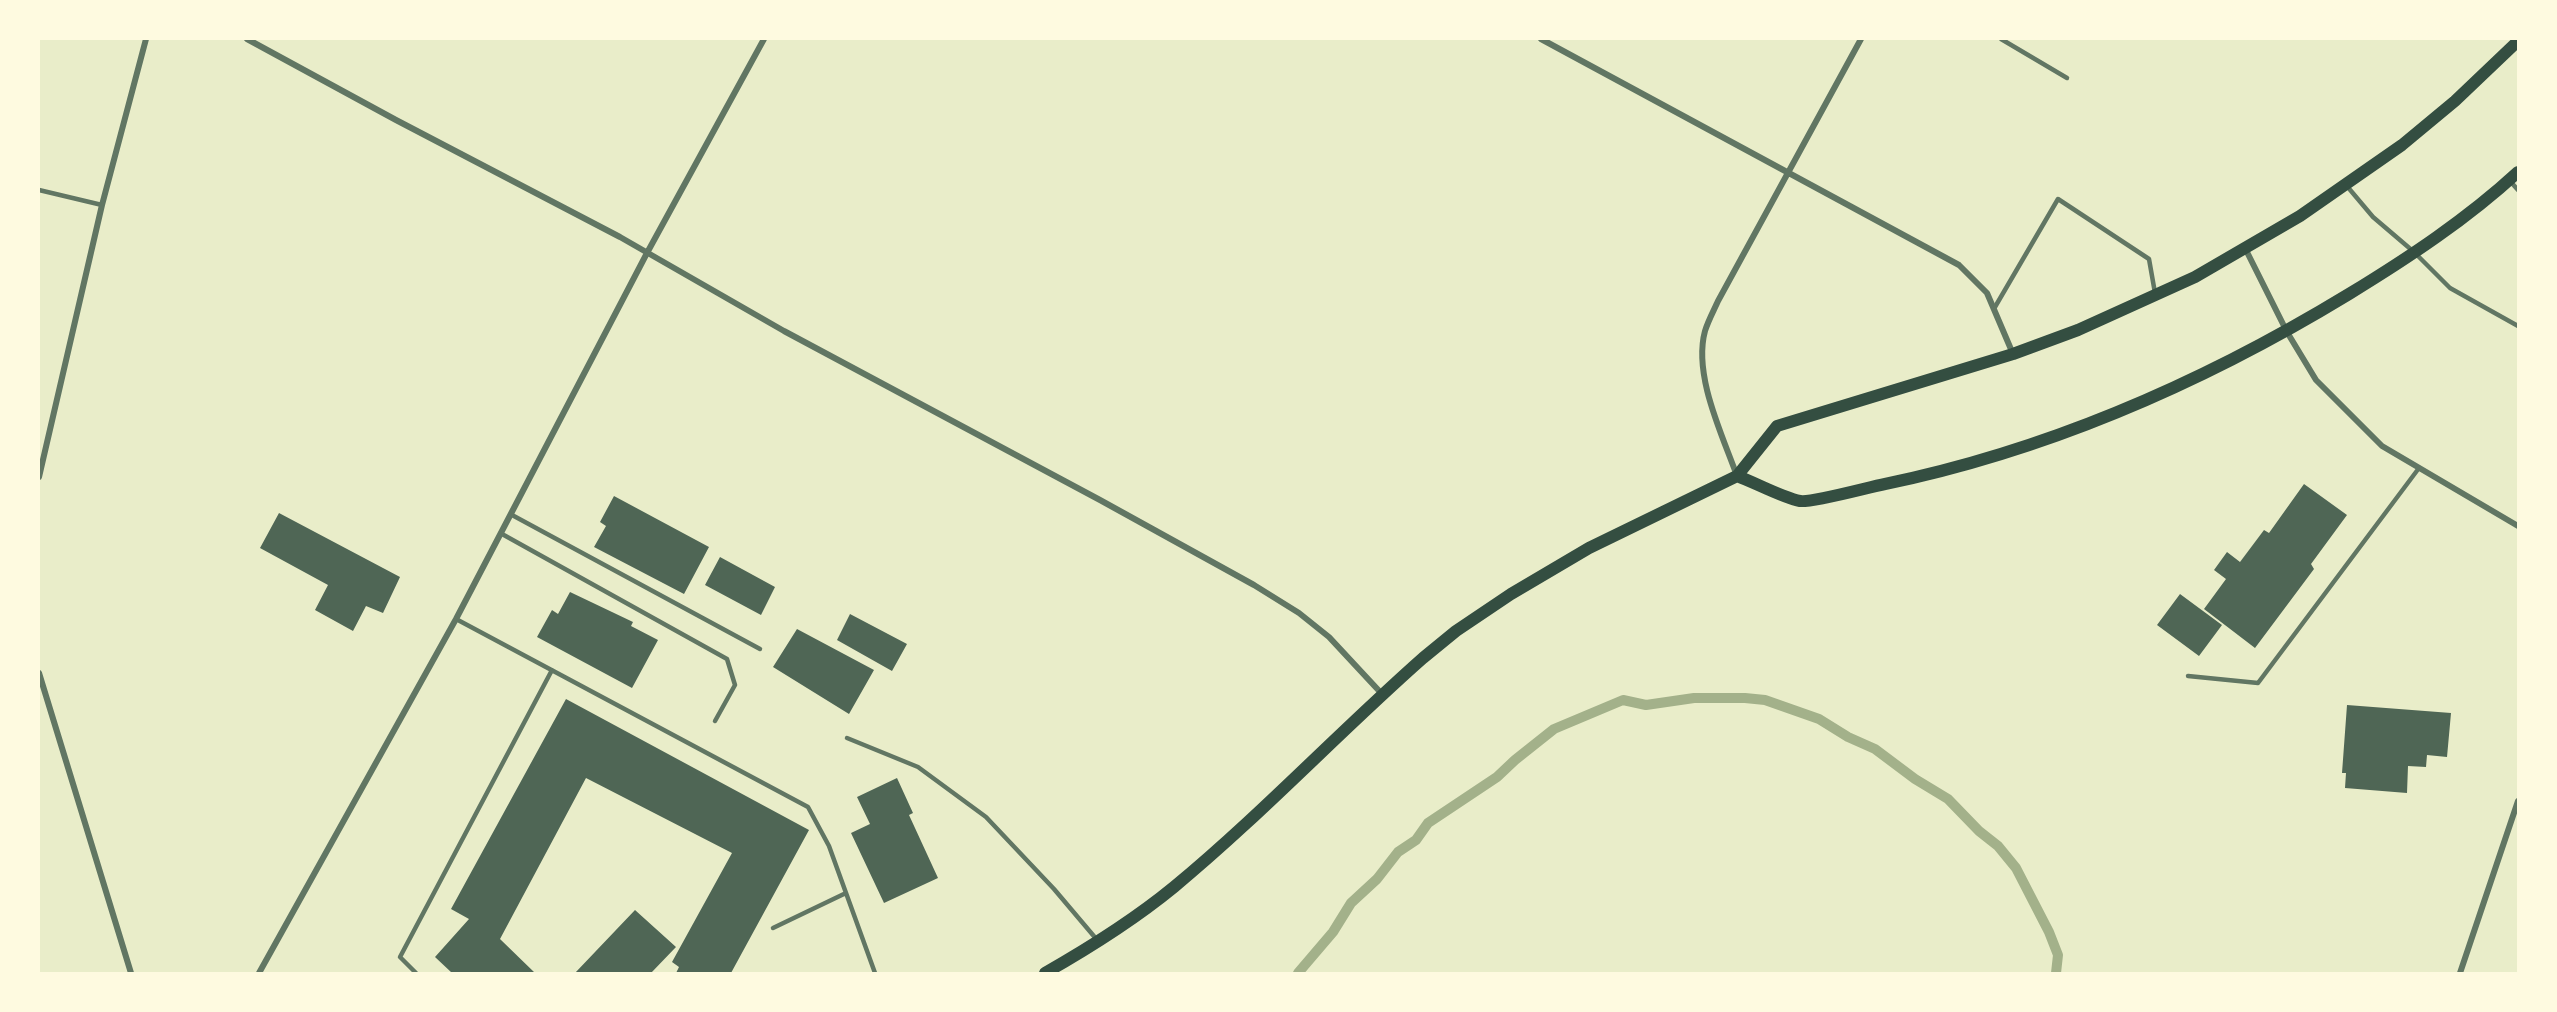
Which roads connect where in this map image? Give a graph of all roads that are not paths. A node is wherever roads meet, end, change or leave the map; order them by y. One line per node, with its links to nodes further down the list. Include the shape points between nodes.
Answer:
1 (146, 39): 14 (street)
2 (247, 39): 17 (street)
3 (764, 39): 17 (street)
4 (1541, 39): 9 (street)
5 (1861, 39): 9 (street)
6 (2001, 39): 8 (lane)
7 (2518, 41): 11 (main road, via 2455,101)
8 (2067, 78)
9 (1788, 173): 19 (street, via 1959,266 1987,293); 24 (street, via 1705,331 1702,360 1711,403)
10 (2513, 176): 13 (lane); 16 (main road)
11 (2346, 184): 15 (main road); 16 (lane, via 2373,217)
12 (39, 190): 14 (lane)
13 (2518, 190)
14 (102, 205): 25 (street)
15 (2245, 248): 18 (main road); 21 (street)
16 (2414, 252): 20 (lane, via 2450,288); 21 (main road)
17 (647, 253): 26 (street); 34 (street, via 1254,585 1329,637)
18 (2156, 296): 19 (lane, via 2149,259 2058,199); 22 (main road)
19 (1995, 307): 22 (street)
20 (2518, 326)
21 (2287, 332): 23 (street, via 2316,380 2382,446); 24 (main road, via 2110,415 1937,473 1801,501)
22 (2013, 354): 24 (main road, via 1777,426)
23 (2419, 468): 27 (street); 33 (lane, via 2258,683)
24 (1737, 476): 34 (main road, via 1589,548 1511,594 1456,631)
25 (39, 477)
26 (512, 514): 28 (street); 30 (lane)
27 (2518, 525)
28 (502, 534): 29 (street); 35 (lane, via 727,659 735,685)
29 (456, 619): 31 (lane); 42 (street)
30 (760, 649)
31 (552, 670): 38 (lane, via 808,807 829,846); 43 (lane, via 400,957)
32 (39, 673): 41 (street)
33 (2188, 676)
34 (1382, 694): 40 (main road, via 1214,853 1172,889)
35 (715, 721)
36 (847, 738): 40 (lane, via 918,767 986,817)
37 (2518, 801): 46 (street)
38 (846, 893): 39 (lane); 44 (lane)
39 (773, 928)
40 (1098, 941): 45 (main road)
41 (130, 973)
42 (259, 973)
43 (416, 973)
44 (875, 973)
45 (1045, 973)
46 (2460, 973)

